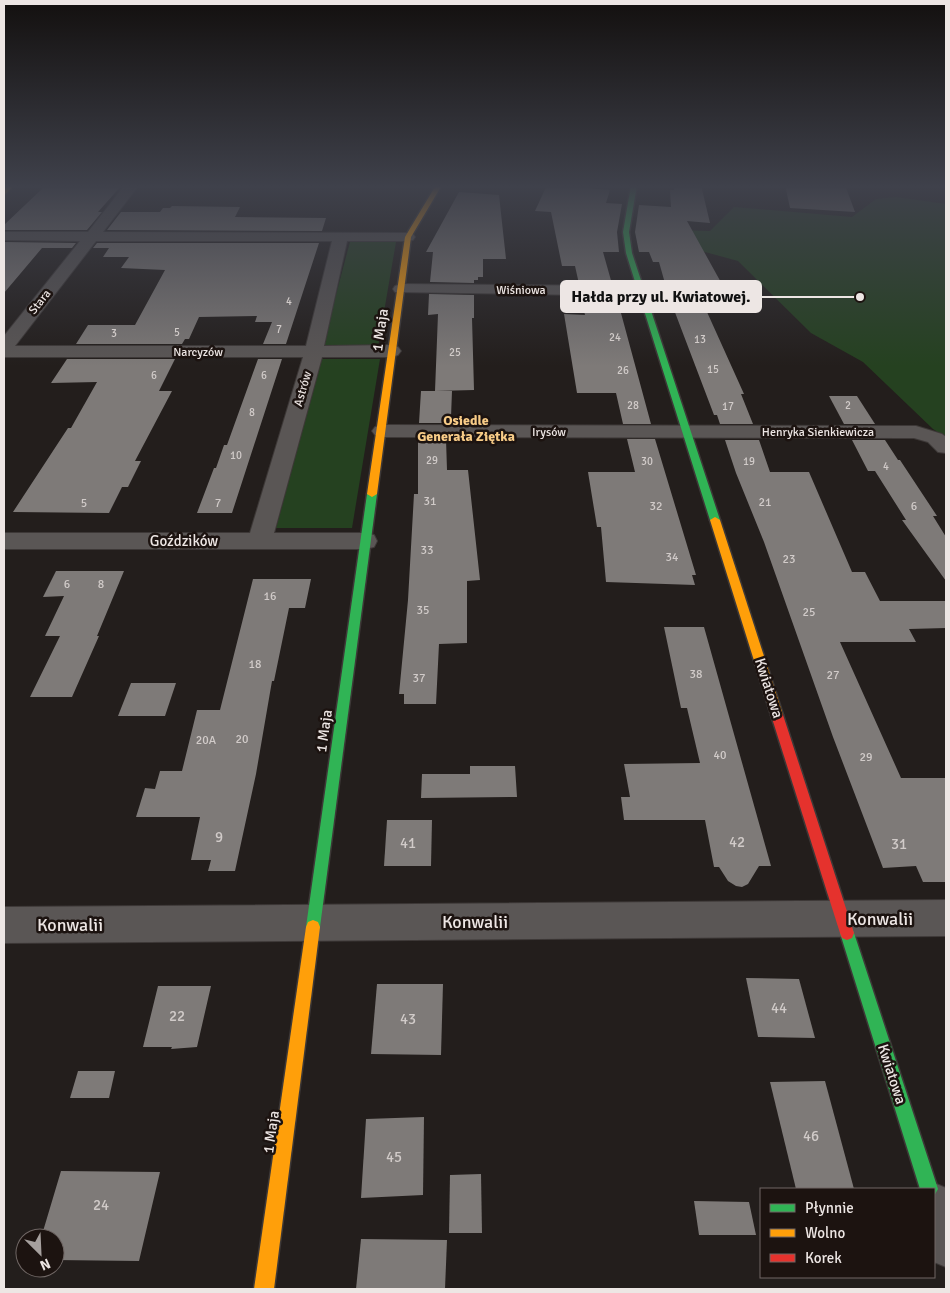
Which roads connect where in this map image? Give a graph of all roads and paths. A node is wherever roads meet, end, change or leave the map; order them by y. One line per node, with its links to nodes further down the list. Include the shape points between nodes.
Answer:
1 (85, 245): 7 (street, Stara)
2 (339, 245): 8 (street, Astrów)
3 (407, 245): 5 (street, 1 Maja)
4 (628, 245): 6 (street, Kwiatowa)
5 (400, 290): 6 (street, Wiśniowa); 9 (street, 1 Maja)
6 (641, 290): 12 (street, Kwiatowa)
7 (4, 348)
8 (314, 351): 9 (street, Narcyzów); 10 (street, Narcyzów); 15 (street, Astrów)
9 (392, 351): 11 (street, 1 Maja)
10 (4, 352)
11 (382, 431): 12 (street, Irysów); 16 (street, 1 Maja)
12 (686, 432): 13 (street, Henryka Sienkiewicza, via 916,432 935,438); 18 (street, Kwiatowa)
13 (946, 447)
14 (4, 541): 15 (street, Goździków)
15 (260, 541): 16 (street, Goździków)
16 (365, 542): 19 (street, 1 Maja)
17 (946, 918): 18 (street, Konwalii)
18 (842, 919): 19 (street, Konwalii); 21 (street, Kwiatowa)
19 (314, 923): 20 (street, Konwalii); 24 (street, 1 Maja)
20 (4, 925)
21 (929, 1188)
22 (935, 1208): 23 (street)
23 (946, 1244)
24 (264, 1289)

